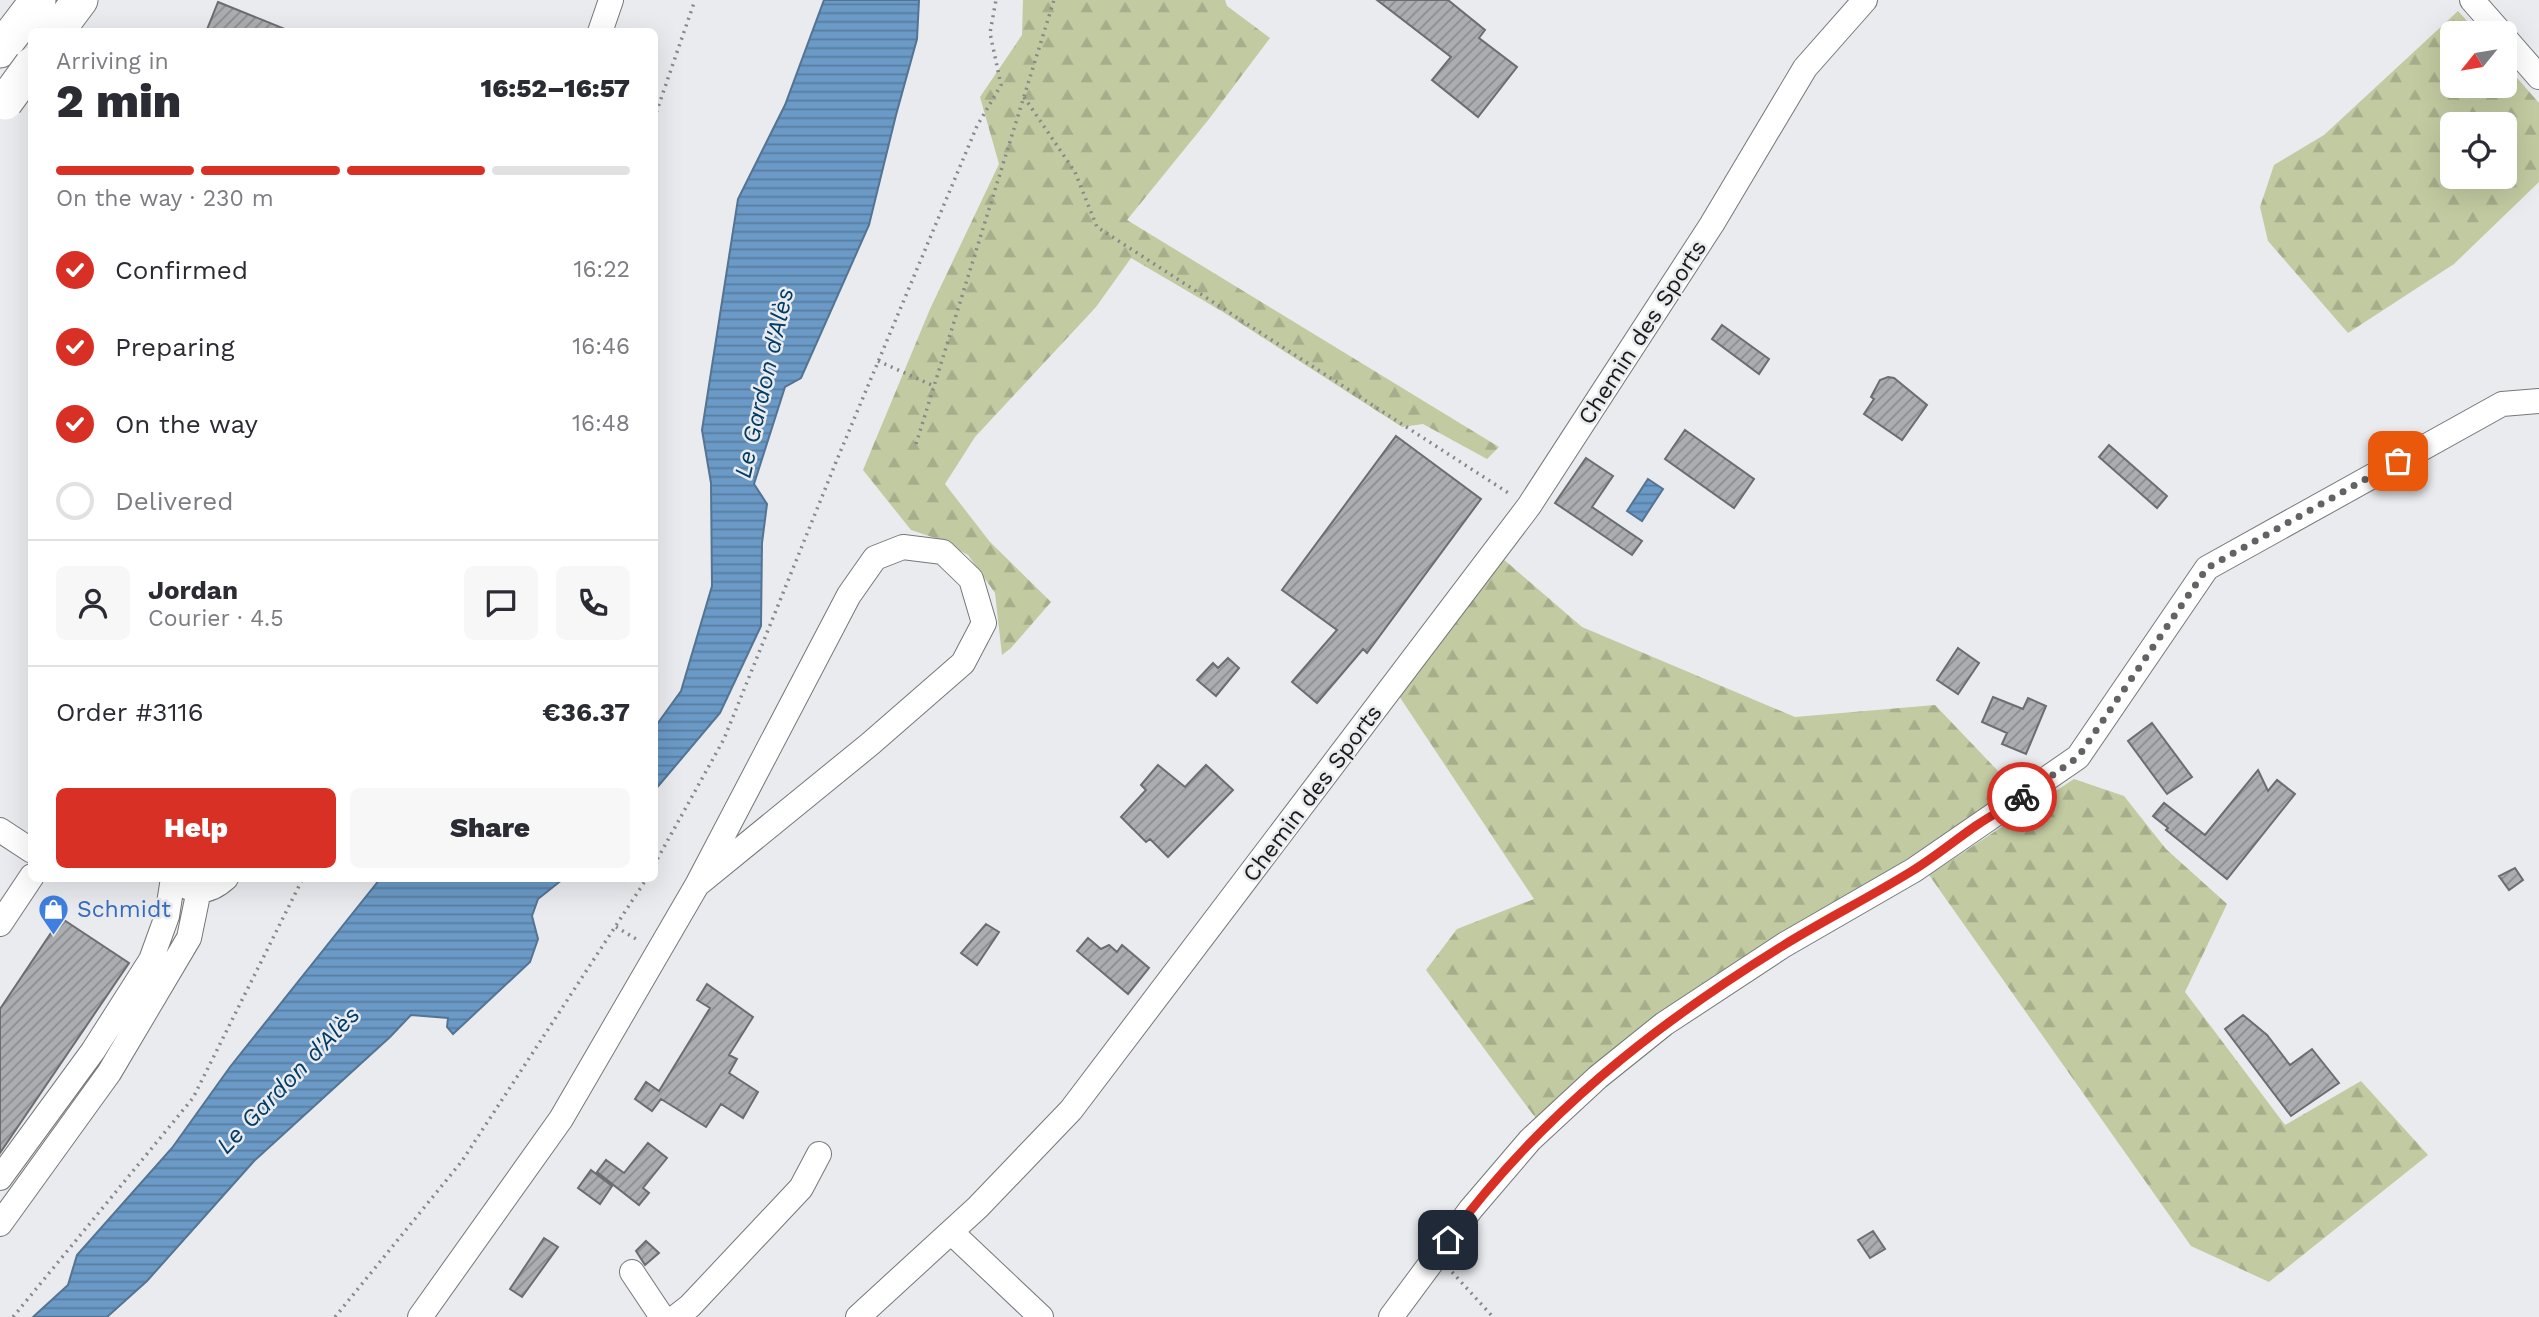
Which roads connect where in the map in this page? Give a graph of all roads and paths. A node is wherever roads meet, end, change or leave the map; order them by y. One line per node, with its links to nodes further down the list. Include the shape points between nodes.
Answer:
1 (80, 0): 10 (highway)
2 (611, 0): 11 (street)
3 (695, 0): 20 (path)
4 (996, 0): 21 (path, via 990,33 1001,85 977,126)
5 (1054, 0): 18 (path)
6 (1865, 0): 25 (street, Chemin des Sports, via 1805,68 1712,224)
7 (2472, 0): 9 (street)
8 (30, 11): 12 (highway)
9 (2491, 21)
10 (59, 28)
11 (601, 28)
12 (0, 50)
13 (2517, 51): 17 (street)
14 (0, 60): 15 (street)
15 (28, 70)
16 (28, 71): 19 (highway, bridge)
17 (2539, 76)
18 (1024, 97): 22 (path); 25 (path, via 1075,172 1097,227)
19 (3, 105)
20 (658, 107)
21 (878, 361): 22 (path); 28 (path, via 724,739)
22 (934, 386): 24 (path)
23 (2539, 401): 42 (street, via 2502,404 2207,568 2078,757 1914,870 1784,945 1664,1024 1530,1140)
24 (916, 444)
25 (1529, 506): 41 (street, Chemin des Sports, via 1071,1110)
26 (0, 830): 27 (street)
27 (28, 848)
28 (658, 858)
29 (28, 882): 37 (street)
30 (173, 882): 39 (street, via 151,960 93,1051)
31 (180, 882): 36 (street)
32 (220, 882): 36 (street, via 209,890)
33 (301, 882): 44 (path, via 193,1098)
34 (644, 882): 45 (path, via 462,1161)
35 (697, 885): 35 (street, via 849,595 875,558 903,547 943,552 971,579 984,623 963,663); 46 (street, via 561,1118)
36 (199, 890): 40 (street, via 189,938 109,1073)
37 (0, 924)
38 (819, 1154): 48 (street, via 801,1188)
39 (0, 1178)
40 (0, 1224)
41 (951, 1231): 49 (street, Chemin des Sports); 50 (street)
42 (1436, 1255): 51 (street); 52 (path)
43 (632, 1272): 47 (street)
44 (13, 1317)
45 (335, 1317)
46 (420, 1317)
47 (662, 1317)
48 (676, 1317)
49 (858, 1317)
50 (1041, 1317)
51 (1391, 1317)
52 (1493, 1317)

